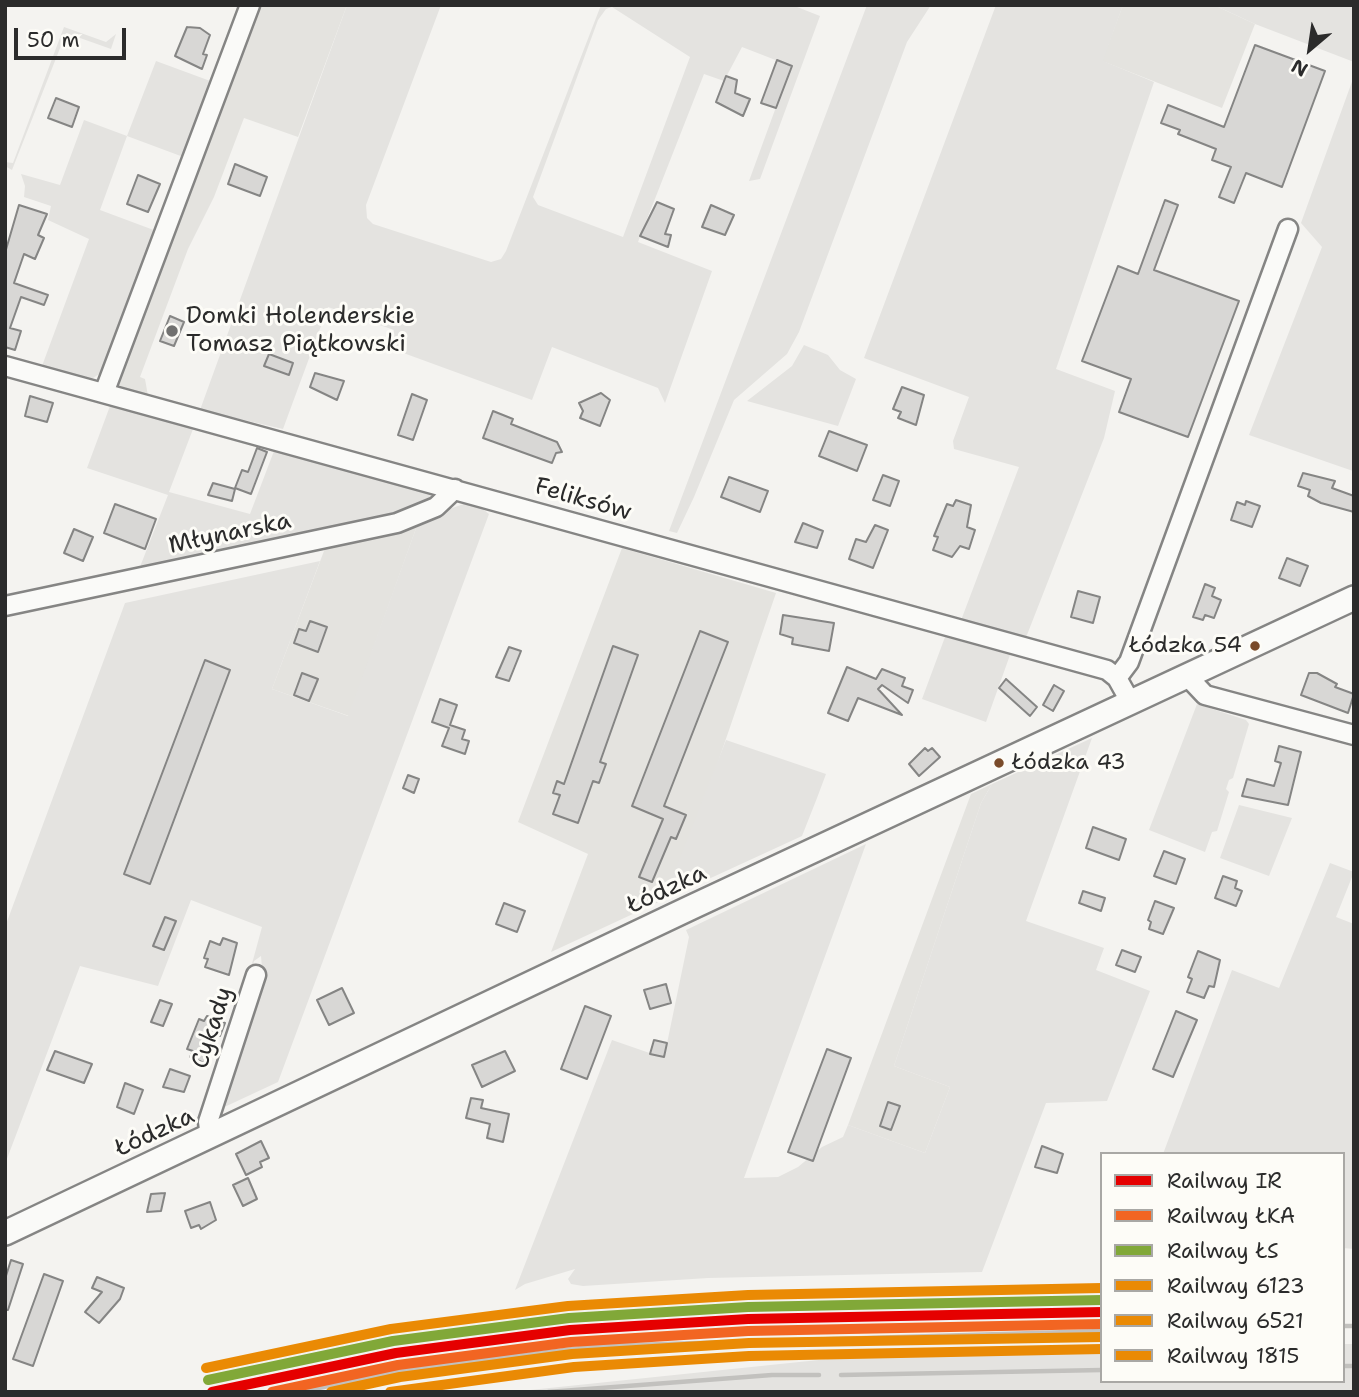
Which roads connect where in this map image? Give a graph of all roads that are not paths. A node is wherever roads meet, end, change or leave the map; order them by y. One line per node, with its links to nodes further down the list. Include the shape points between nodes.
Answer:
1 (250, 5): 4 (street)
2 (1288, 229): 9 (street, via 1129,662)
3 (5, 366): 4 (street, Feliksów)
4 (104, 393): 5 (street, Feliksów)
5 (456, 489): 7 (street, Młynarska, via 436,507 397,523); 9 (street, Feliksów, via 1107,670)
6 (1354, 598): 8 (main road, Łódzka)
7 (5, 606)
8 (1188, 677): 10 (main road, Łódzka); 11 (street, via 1205,695)
9 (1117, 678): 10 (street)
10 (1131, 703): 13 (main road, Łódzka)
11 (1354, 736)
12 (256, 975): 13 (street, Cykady, via 208,1122)
13 (210, 1136): 14 (main road, Łódzka)
14 (5, 1233)

